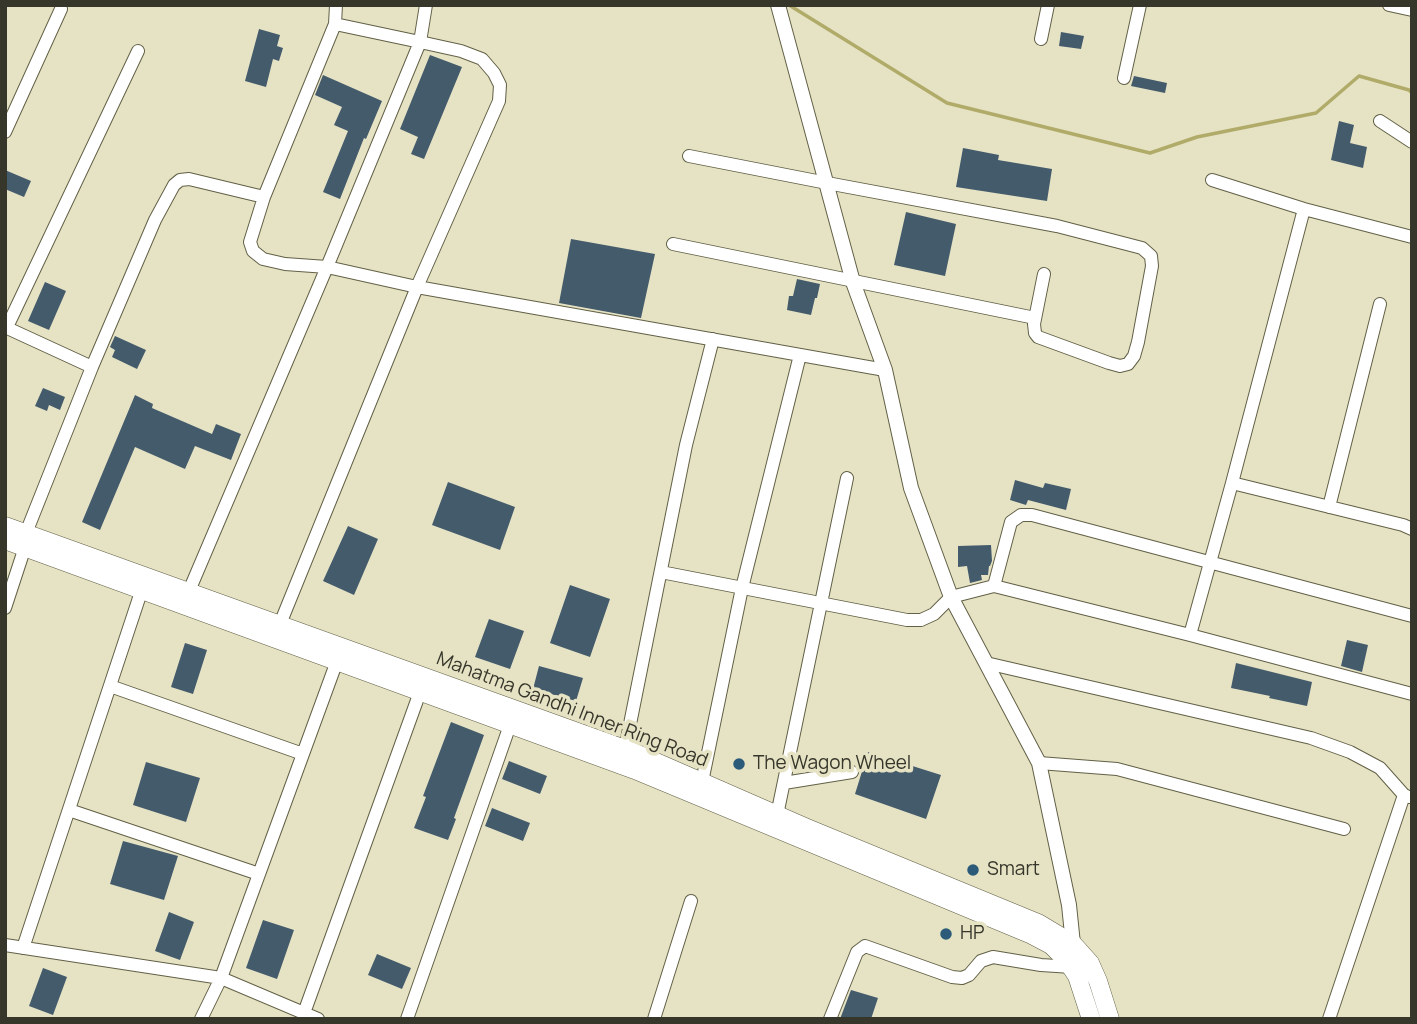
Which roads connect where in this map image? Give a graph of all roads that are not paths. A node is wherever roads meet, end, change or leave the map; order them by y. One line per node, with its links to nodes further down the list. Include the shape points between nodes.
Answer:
1 (336, 5): 9 (street)
2 (1048, 5): 10 (street)
3 (1140, 5): 13 (street)
4 (1389, 5): 8 (street)
5 (778, 8): 19 (street)
6 (61, 9): 15 (street)
7 (425, 9): 11 (street)
8 (1412, 10)
9 (335, 24): 11 (street); 20 (street)
10 (1041, 39)
11 (420, 42): 24 (street); 27 (street, via 482,59 500,85 499,101)
12 (138, 51): 30 (street)
13 (1124, 78)
14 (1380, 121): 16 (street)
15 (5, 132)
16 (1412, 142)
17 (689, 156): 19 (street)
18 (1212, 180): 21 (street)
19 (827, 183): 26 (street); 29 (street, via 1057,226 1142,248 1151,256 1138,342 1128,364 1109,363 1042,340 1035,333)
20 (264, 197): 24 (street, via 250,242 253,251 263,259 285,264); 33 (street, via 180,180 155,220)
21 (1304, 209): 22 (street); 36 (street)
22 (1412, 237)
23 (673, 244): 26 (street)
24 (327, 267): 27 (street); 47 (street)
25 (1044, 274): 29 (street)
26 (853, 282): 29 (street); 34 (street)
27 (417, 287): 31 (street); 52 (street)
28 (1380, 304): 37 (street)
29 (1035, 318)
30 (6, 327): 33 (street)
31 (713, 340): 32 (street); 43 (street)
32 (800, 355): 34 (street); 45 (street)
33 (92, 367): 41 (street)
34 (885, 370): 48 (street, via 911,488)
35 (847, 478): 49 (street)
36 (1232, 483): 37 (street); 42 (street)
37 (1329, 507): 39 (street)
38 (5, 526): 41 (main road, Mahatma Gandhi Inner Ring Road)
39 (1412, 529)
40 (5, 540): 41 (main road, Mahatma Gandhi Inner Ring Road)
41 (25, 540): 46 (main road, Mahatma Gandhi Inner Ring Road); 47 (main road, Mahatma Gandhi Inner Ring Road); 50 (street)
42 (1210, 561): 44 (street, via 1021,515 1011,522); 51 (street); 53 (street)
43 (661, 572): 45 (street); 60 (street)
44 (994, 586): 48 (street); 53 (street)
45 (742, 588): 49 (street); 64 (street)
46 (142, 589): 54 (main road, Mahatma Gandhi Inner Ring Road); 56 (street)
47 (189, 592): 52 (main road, Mahatma Gandhi Inner Ring Road)
48 (951, 597): 49 (street, via 921,620); 55 (street)
49 (822, 604): 65 (street)
50 (5, 608)
51 (1412, 616)
52 (280, 624): 60 (main road, Mahatma Gandhi Inner Ring Road)
53 (1190, 635): 58 (street)
54 (337, 661): 57 (main road, Mahatma Gandhi Inner Ring Road); 61 (street)
55 (986, 663): 62 (street); 66 (street, via 1311,738 1380,768)
56 (110, 687): 61 (street); 67 (street)
57 (421, 692): 59 (main road, Mahatma Gandhi Inner Ring Road); 76 (street)
58 (1412, 694)
59 (510, 725): 74 (main road, Mahatma Gandhi Inner Ring Road, via 647,775 1021,930); 79 (street)
60 (625, 749): 64 (main road, Mahatma Gandhi Inner Ring Road)
61 (303, 754): 70 (street)
62 (1039, 763): 69 (street, via 1117,769); 74 (street, via 1069,905)
63 (852, 772): 65 (street)
64 (702, 782): 68 (main road, Mahatma Gandhi Inner Ring Road)
65 (784, 783): 68 (street)
66 (1408, 796): 84 (street)
67 (69, 810): 70 (street); 73 (street)
68 (777, 815): 74 (main road, Mahatma Gandhi Inner Ring Road, via 1038,923)
69 (1344, 829)
70 (259, 874): 75 (street)
71 (691, 901): 80 (street)
72 (5, 946): 73 (street)
73 (23, 948): 75 (street)
74 (1070, 957): 81 (street, via 1041,965 993,957 962,978 865,946 857,952); 82 (main road); 83 (main road, Mahatma Gandhi Inner Ring Road, via 1090,963)
75 (221, 978): 76 (street); 77 (street)
76 (304, 1013): 78 (street)
77 (201, 1019)
78 (318, 1019)
79 (407, 1019)
80 (654, 1019)
81 (830, 1019)
82 (1091, 1019)
83 (1110, 1019)
84 (1329, 1019)

